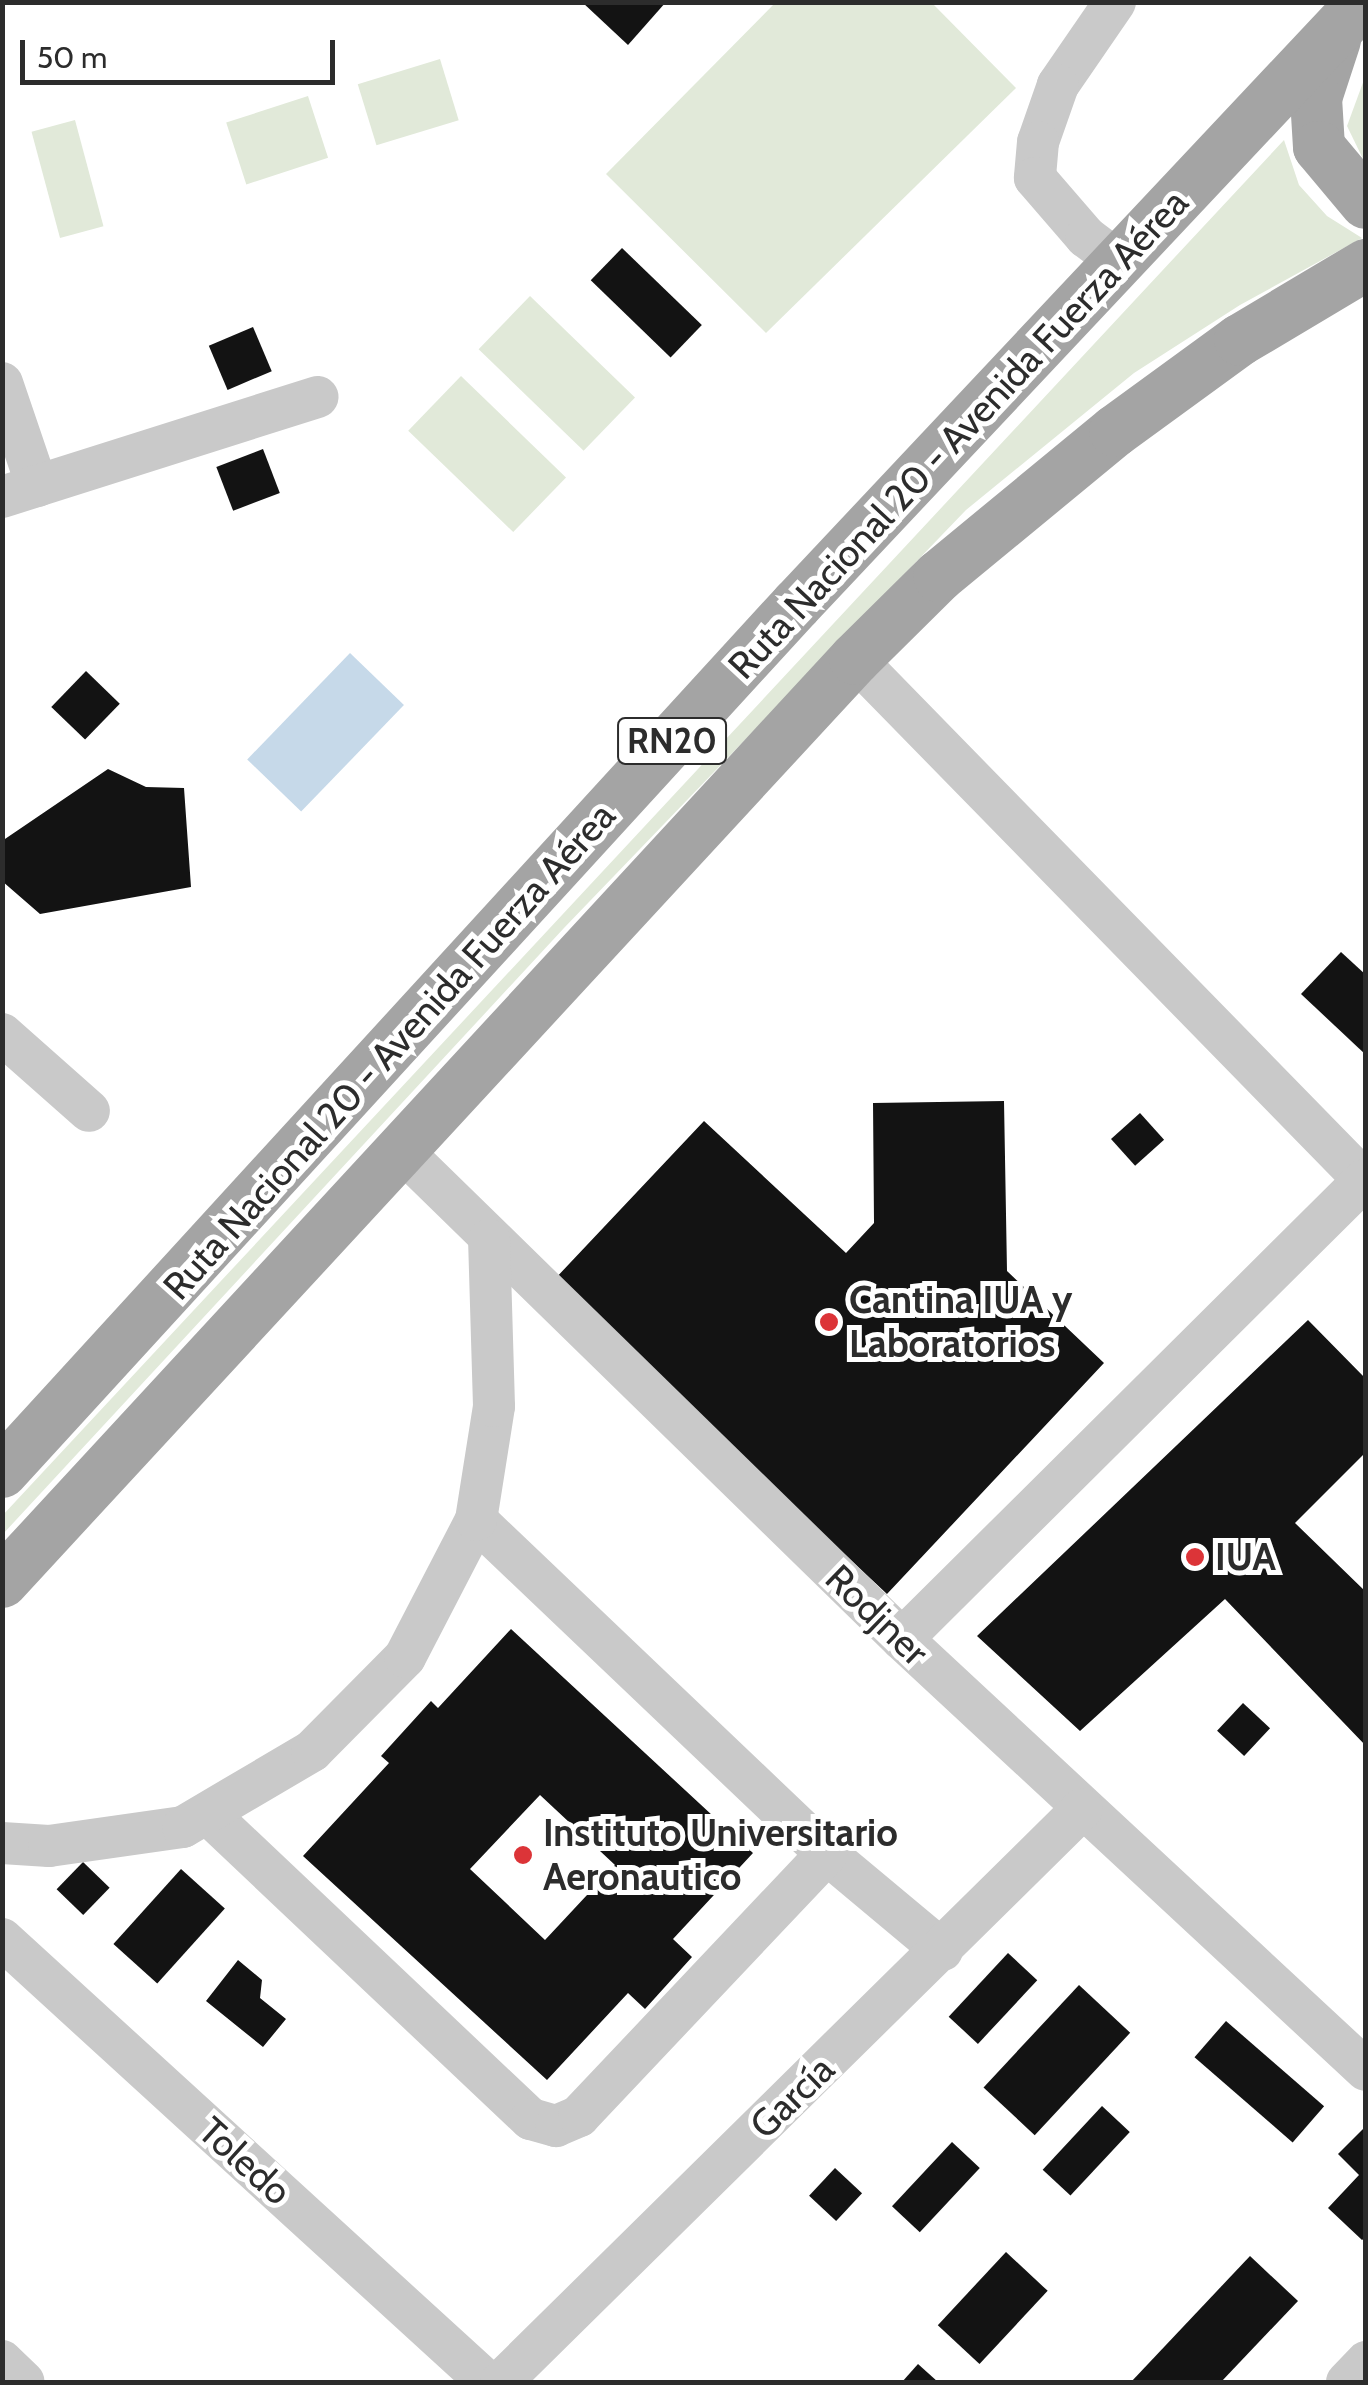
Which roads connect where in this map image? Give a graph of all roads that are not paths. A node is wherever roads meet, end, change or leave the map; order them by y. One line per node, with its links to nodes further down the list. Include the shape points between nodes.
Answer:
1 (1114, 2): 4 (street, via 1058,85 1038,142 1036,178 1086,236)
2 (1356, 10): 3 (main road, RN20, via 1324,65 1314,120 1319,147); 4 (main road, Ruta Nacional 20 - Avenida Fuerza Aérea / RN20)
3 (1366, 204)
4 (1118, 261): 15 (main road, Ruta Nacional 20 - Avenida Fuerza Aérea / RN20)
5 (1366, 264): 9 (main road, Ruta Nacional 20 - Avenida Fuerza Aérea / RN20, via 1240,340 1115,431 939,576)
6 (2, 383): 8 (street)
7 (318, 397): 8 (street)
8 (20, 492)
9 (854, 659): 12 (main road, Ruta Nacional 20 - Avenida Fuerza Aérea / RN20); 13 (street)
10 (2, 1034): 11 (street)
11 (89, 1111)
12 (400, 1149): 14 (street, Rodjner); 17 (main road, Ruta Nacional 20 - Avenida Fuerza Aérea / RN20)
13 (1364, 1181): 18 (street)
14 (489, 1240): 16 (street, via 494,1406); 18 (street, Rodjner)
15 (2, 1472)
16 (476, 1520): 20 (street, via 405,1657 312,1751); 22 (street)
17 (2, 1582)
18 (902, 1640): 19 (street, Rodjner)
19 (1082, 1809): 24 (street, García); 25 (street, Rodjner)
20 (208, 1814): 21 (street, via 183,1827 49,1846); 22 (street, via 532,2120 556,2126 578,2116)
21 (2, 1842)
22 (827, 1854): 24 (street)
23 (2, 1939): 29 (street, Toledo)
24 (942, 1950): 30 (street, García)
25 (1366, 2070)
26 (2, 2361): 28 (street)
27 (1366, 2362): 31 (street)
28 (24, 2382)
29 (487, 2382)
30 (501, 2382)
31 (1347, 2382)

